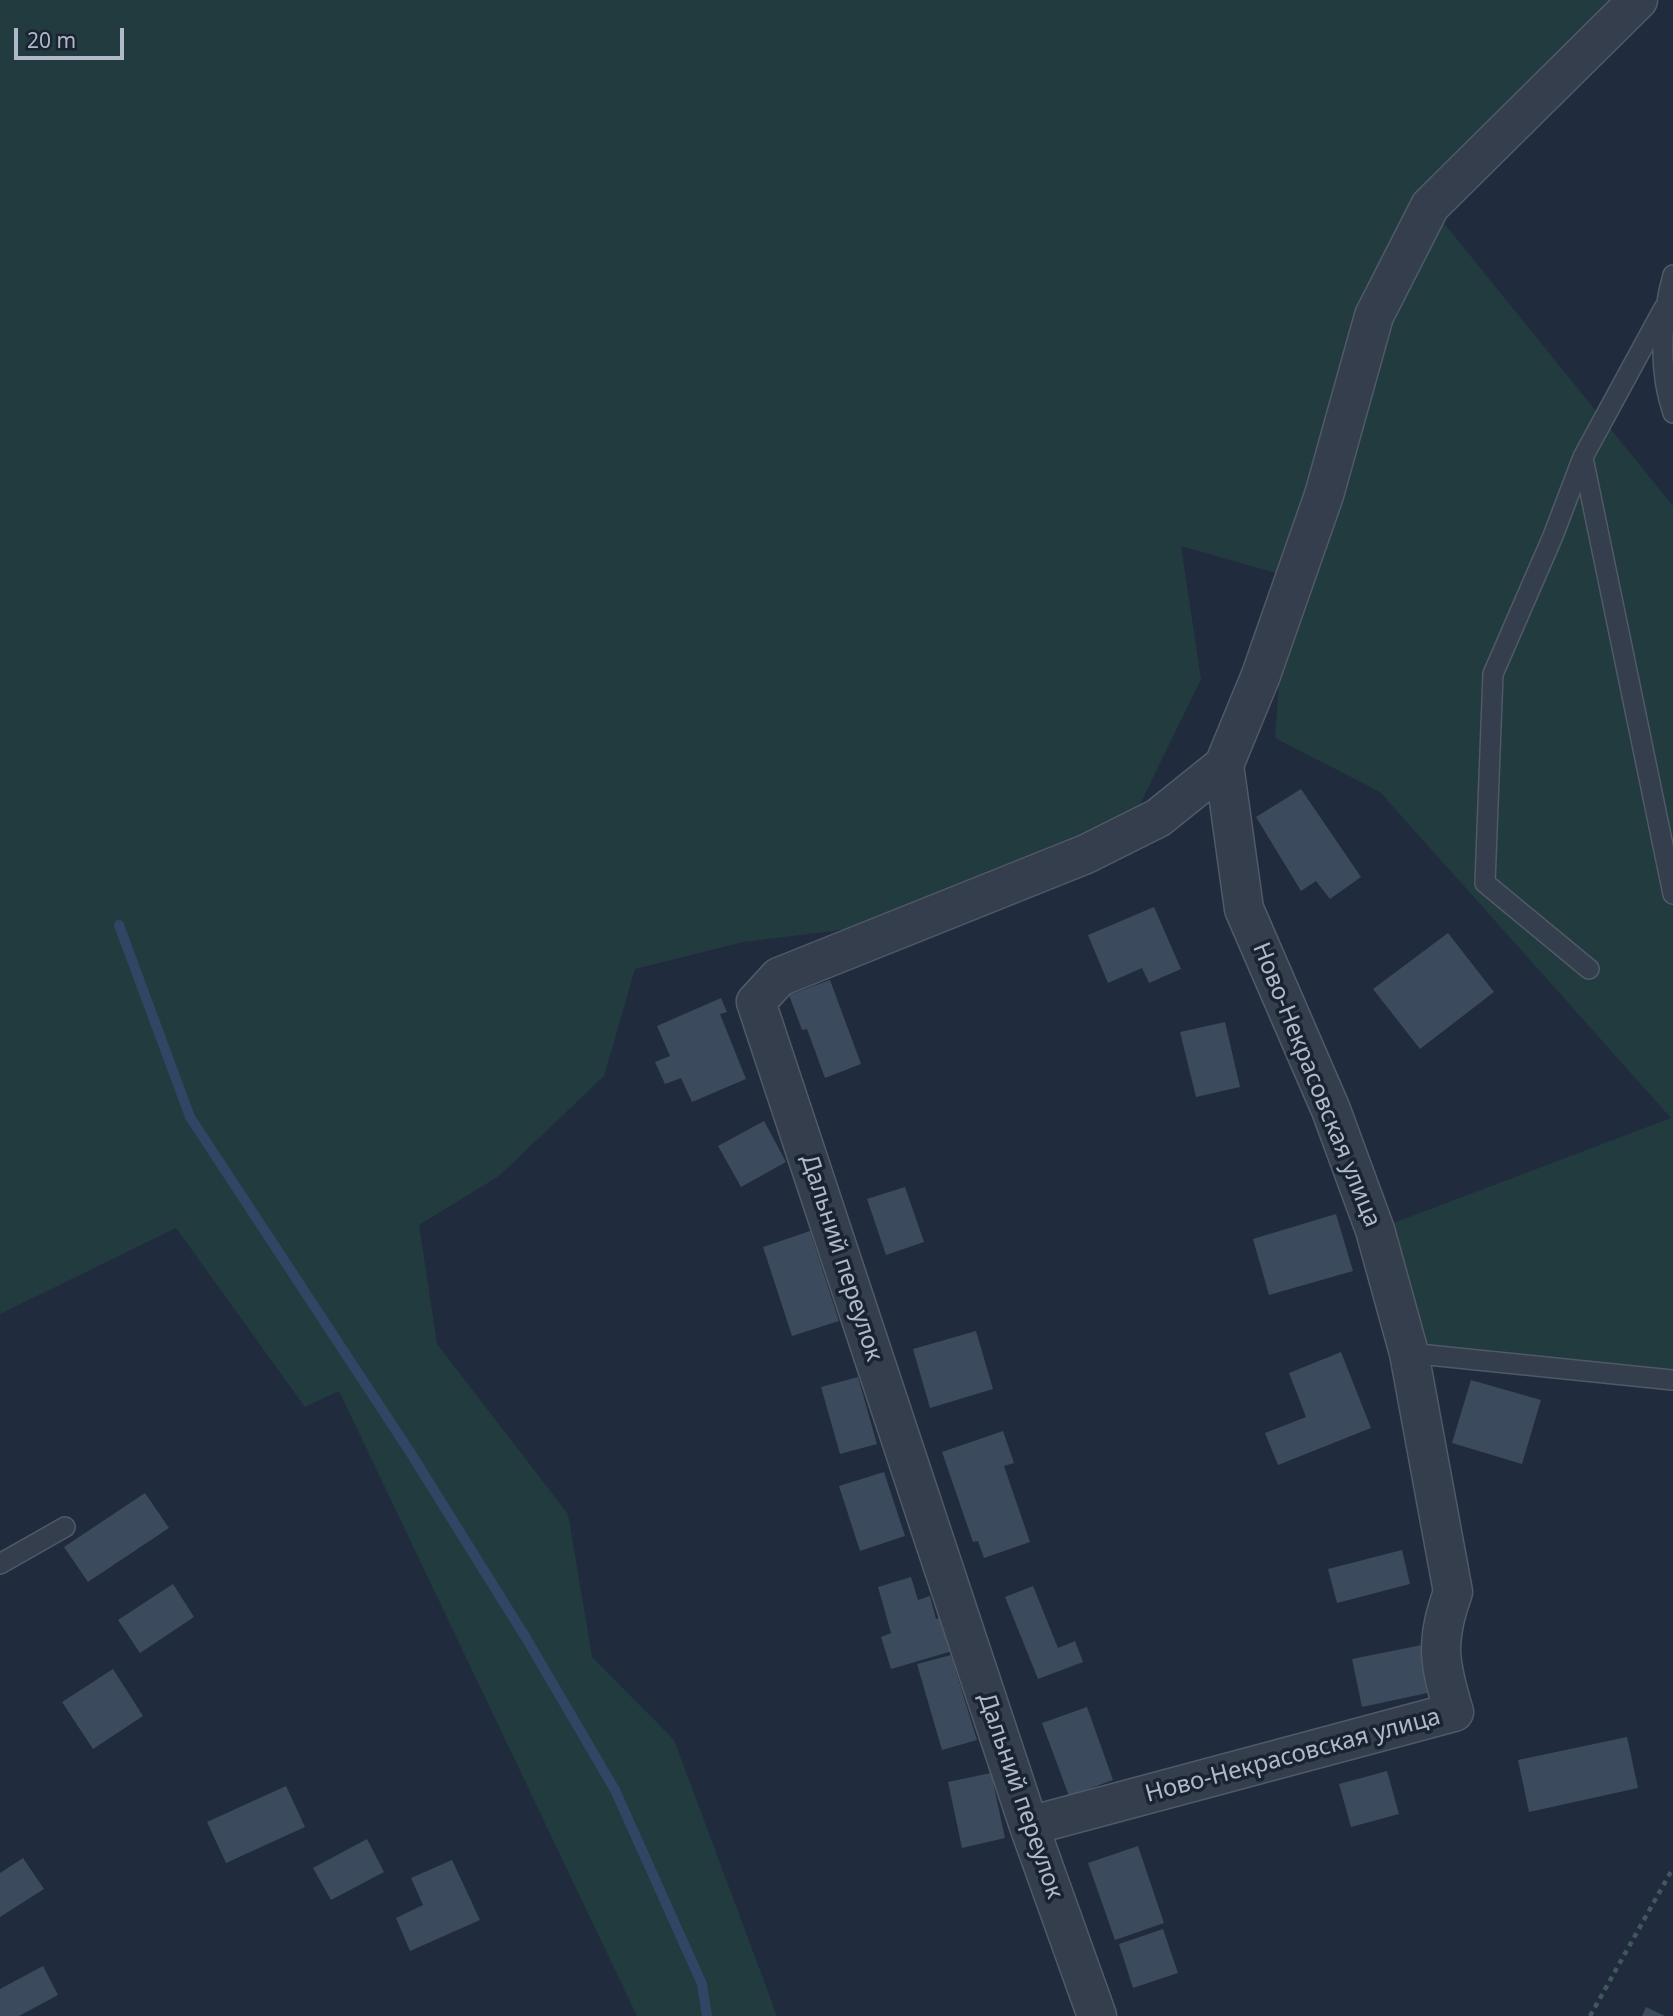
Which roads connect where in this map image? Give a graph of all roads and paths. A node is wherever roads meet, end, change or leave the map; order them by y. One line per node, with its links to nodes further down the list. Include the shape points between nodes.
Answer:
1 (1638, 0): 6 (street, via 1430,206 1374,316 1324,495)
2 (1673, 275): 3 (lane)
3 (1664, 309): 4 (lane, via 1665,391); 5 (lane)
4 (1673, 413)
5 (1583, 457): 7 (lane); 8 (lane, via 1493,674 1485,883)
6 (1224, 765): 9 (street, Ново-Некрасовская улица, via 1244,909 1331,1110 1375,1230); 13 (street, Дальний переулок, via 1158,818 1098,848 779,977 756,1002)
7 (1673, 894)
8 (1589, 969)
9 (1409, 1353): 10 (lane); 13 (street, Ново-Некрасовская улица, via 1453,1592 1441,1626 1441,1671 1454,1712)
10 (1673, 1380)
11 (65, 1527): 12 (lane)
12 (0, 1564)
13 (1029, 1826): 15 (street, Дальний переулок)
14 (1673, 1867): 16 (path)
15 (1097, 2016)
16 (1590, 2016)

